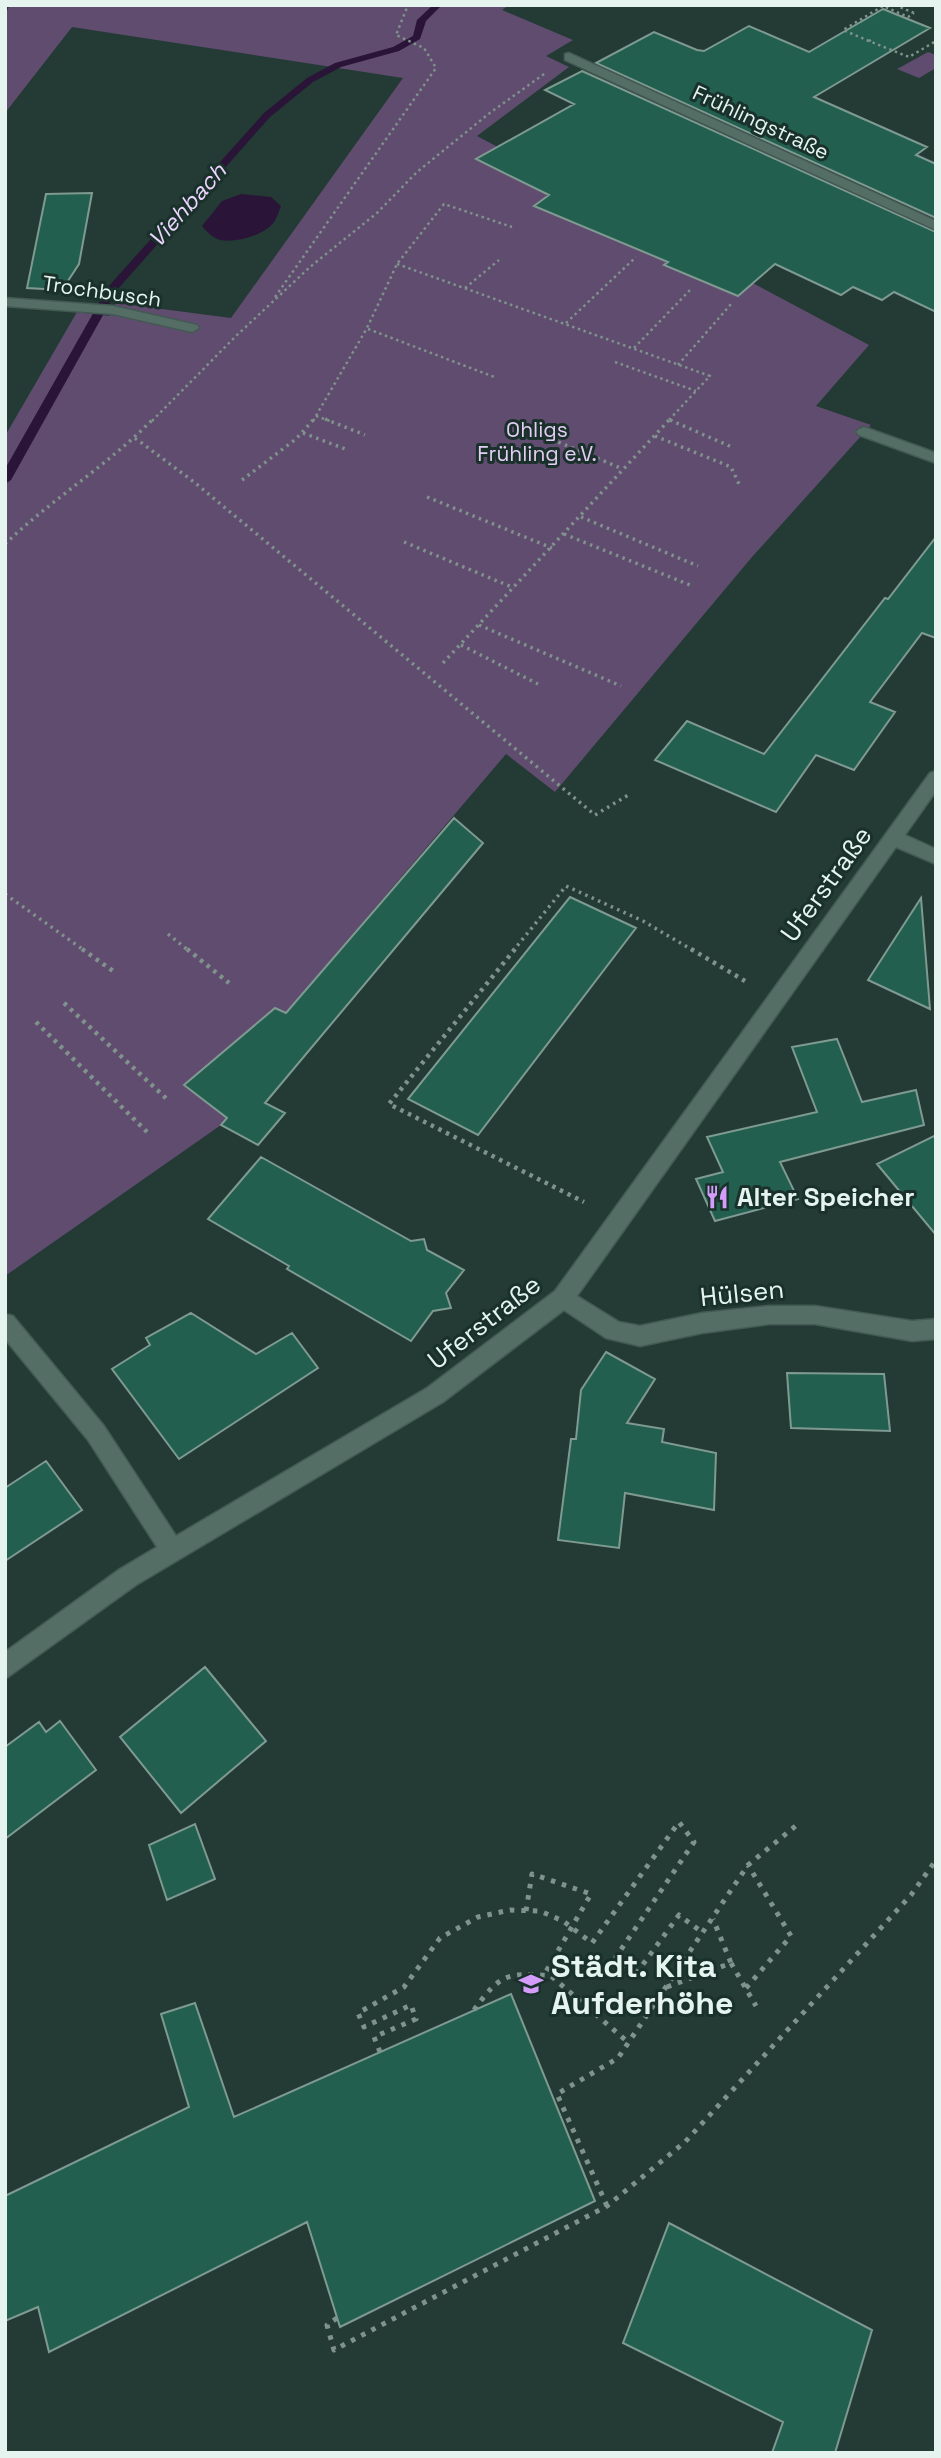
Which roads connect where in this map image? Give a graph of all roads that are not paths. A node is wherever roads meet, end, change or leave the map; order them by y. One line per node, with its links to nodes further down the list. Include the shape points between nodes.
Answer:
1 (569, 57): 2 (street, Frühlingstraße)
2 (936, 226)
3 (5, 302): 4 (street, Trochbusch, via 113,310)
4 (192, 328)
5 (864, 432): 6 (street)
6 (936, 458)
7 (936, 777): 8 (street, Uferstraße)
8 (894, 838): 9 (street); 10 (street, Uferstraße)
9 (936, 857)
10 (563, 1298): 12 (street, Hülsen, via 614,1331 640,1336 769,1315 815,1315 912,1331); 13 (street, Uferstraße, via 435,1395)
11 (5, 1324): 13 (street, via 96,1433)
12 (936, 1329)
13 (172, 1550): 14 (street, Uferstraße, via 80,1609)
14 (5, 1667)

